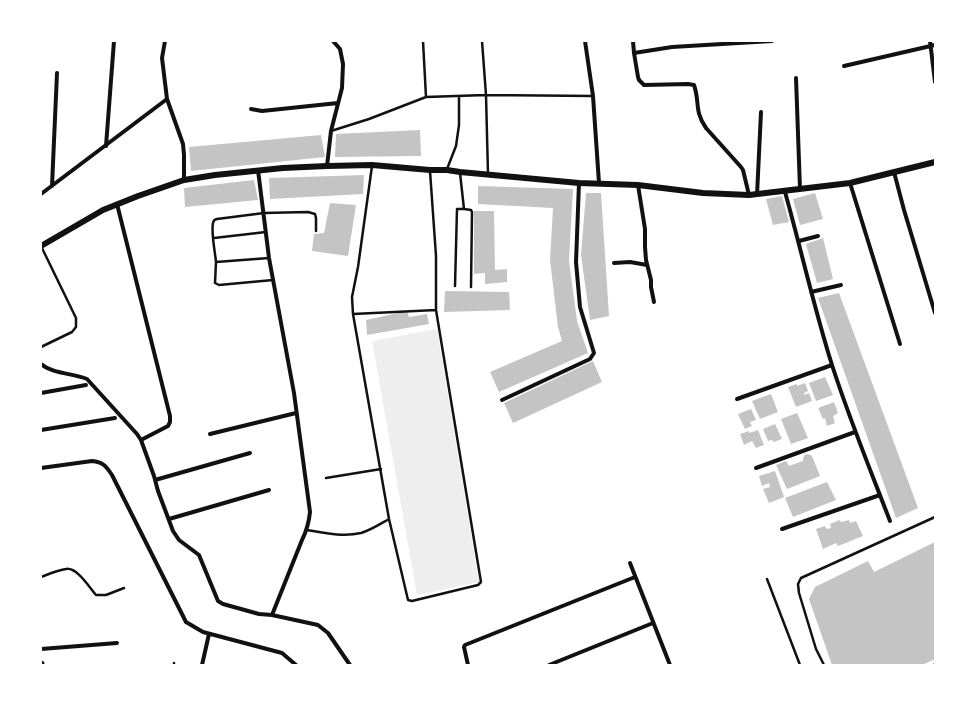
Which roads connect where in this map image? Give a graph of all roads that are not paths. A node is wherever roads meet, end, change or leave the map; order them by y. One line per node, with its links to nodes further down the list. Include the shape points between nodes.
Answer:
1 (114, 41): 26 (street)
2 (165, 41): 21 (street, via 162,58)
3 (333, 41): 22 (street, via 340,49 343,64 342,88)
4 (423, 41): 20 (lane)
5 (482, 41): 17 (lane)
6 (585, 41): 19 (street)
7 (633, 41): 12 (street)
8 (772, 41): 10 (street)
9 (930, 41): 11 (street)
10 (747, 42): 12 (street)
11 (933, 46): 13 (street); 16 (street)
12 (634, 53): 45 (street, via 638,77 644,85 694,85 701,121 743,170)
13 (844, 66)
14 (57, 74): 41 (street)
15 (796, 78): 42 (street)
16 (935, 82)
17 (486, 95): 18 (lane); 19 (lane); 35 (lane)
18 (459, 96): 20 (lane); 32 (lane, via 456,146)
19 (593, 96): 38 (street)
20 (426, 97): 25 (lane)
21 (166, 99): 26 (street); 36 (street, via 183,144)
22 (338, 103): 23 (street, via 262,111); 25 (street)
23 (251, 109)
24 (760, 112): 46 (street)
25 (331, 131): 29 (street)
26 (106, 146): 41 (street)
27 (935, 162): 34 (street)
28 (372, 165): 29 (street); 31 (street); 68 (lane, via 352,297)
29 (327, 166): 30 (street)
30 (258, 170): 36 (street); 49 (street)
31 (430, 170): 32 (street); 66 (lane, via 436,256)
32 (447, 170): 33 (street)
33 (460, 172): 35 (street); 48 (lane)
34 (894, 172): 39 (street); 67 (street)
35 (488, 174): 37 (street)
36 (184, 180): 47 (street)
37 (579, 183): 38 (street); 76 (street, via 576,262 580,307 594,354)
38 (599, 183): 40 (street)
39 (850, 183): 42 (street); 69 (street)
40 (638, 185): 45 (street, via 703,193); 59 (street, via 645,229)
41 (52, 186): 44 (street)
42 (800, 189): 43 (street)
43 (785, 192): 46 (street); 54 (street)
44 (41, 194)
45 (749, 195): 46 (street)
46 (757, 195)
47 (118, 204): 55 (street, via 90,216); 82 (street, via 170,416 168,426)
48 (464, 209): 62 (lane, via 457,209); 63 (lane, via 472,212)
49 (264, 213): 50 (lane, via 312,212 316,218); 51 (street); 53 (lane, via 217,219 213,223)
50 (316, 231)
51 (266, 232): 53 (lane); 56 (street)
52 (818, 236): 54 (street)
53 (214, 238): 57 (lane)
54 (799, 241): 64 (street)
55 (41, 246): 70 (lane, via 76,318 76,327 72,332)
56 (269, 258): 57 (lane); 60 (street)
57 (216, 262): 60 (lane, via 215,283 219,285)
58 (614, 263): 59 (street)
59 (647, 265): 65 (street)
60 (273, 280): 77 (street)
61 (841, 285): 64 (street)
62 (455, 286)
63 (471, 287)
64 (812, 292): 72 (street)
65 (654, 302)
66 (436, 310): 68 (lane); 93 (lane, via 480,584 409,601)
67 (935, 313)
68 (353, 314): 86 (lane)
69 (900, 344)
70 (41, 347)
71 (41, 364): 82 (street, via 51,371 87,379)
72 (832, 365): 75 (street); 80 (street)
73 (86, 385): 74 (street)
74 (41, 393)
75 (737, 399)
76 (502, 400)
77 (296, 413): 81 (street); 96 (street, via 310,512)
78 (115, 418): 79 (street)
79 (41, 430)
80 (855, 432): 85 (street); 90 (street)
81 (210, 434)
82 (142, 440): 88 (street)
83 (250, 453): 88 (street)
84 (41, 468): 104 (street, via 92,461 106,466 186,622)
85 (756, 468)
86 (381, 469): 87 (lane); 93 (lane)
87 (326, 478)
88 (155, 480): 92 (street)
89 (269, 490): 92 (street)
90 (880, 495): 94 (street); 95 (street)
91 (935, 517): 114 (lane, via 801,578 798,584 799,593 816,649)
92 (169, 519): 102 (street, via 179,540 199,555 218,601 259,614)
93 (390, 519): 96 (lane, via 362,533 349,535)
94 (890, 521)
95 (782, 529)
96 (307, 530): 102 (street)
97 (630, 563): 99 (street)
98 (41, 577): 101 (lane, via 66,568 76,571 96,595 106,595)
99 (635, 577): 103 (street); 110 (street, via 465,645)
100 (767, 579): 113 (lane)
101 (124, 588)
102 (272, 615): 109 (street, via 323,627)
103 (653, 623): 111 (street); 112 (street)
104 (209, 634): 107 (street); 108 (street, via 276,650)
105 (117, 644): 106 (street)
106 (41, 649)
107 (202, 665)
108 (296, 665)
109 (350, 665)
110 (468, 665)
111 (549, 665)
112 (670, 665)
113 (800, 665)
114 (824, 665)

